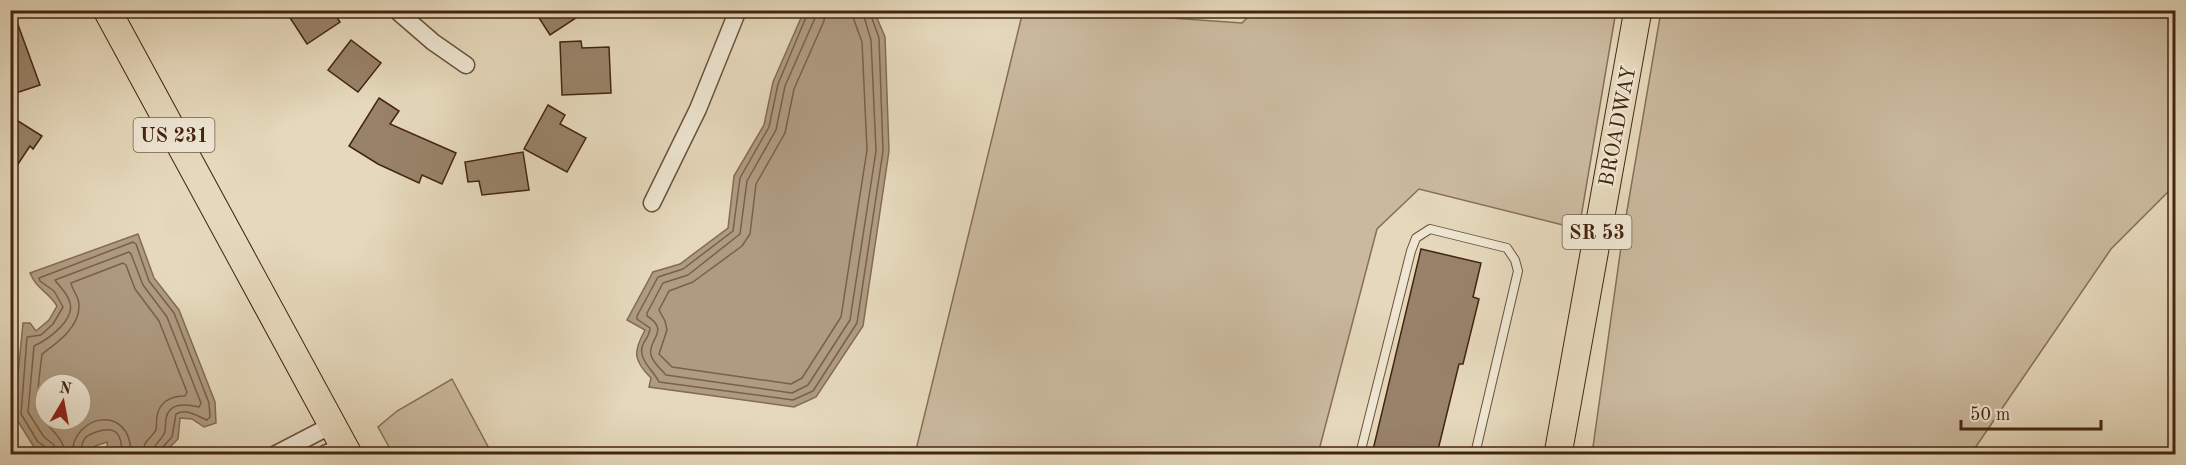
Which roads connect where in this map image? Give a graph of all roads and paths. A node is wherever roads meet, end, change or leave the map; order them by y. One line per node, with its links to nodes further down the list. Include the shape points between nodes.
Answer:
1 (107, 10): 7 (main road, US 231)
2 (396, 10): 5 (street)
3 (738, 10): 6 (street, via 698,109)
4 (1638, 10): 11 (main road, BROADWAY / SR 53)
5 (466, 65)
6 (652, 202)
7 (337, 445): 8 (street)
8 (276, 454)
9 (1360, 454): 10 (lane, via 1411,251 1416,238 1430,229 1507,248 1518,271)
10 (1475, 454)
11 (1558, 454)

